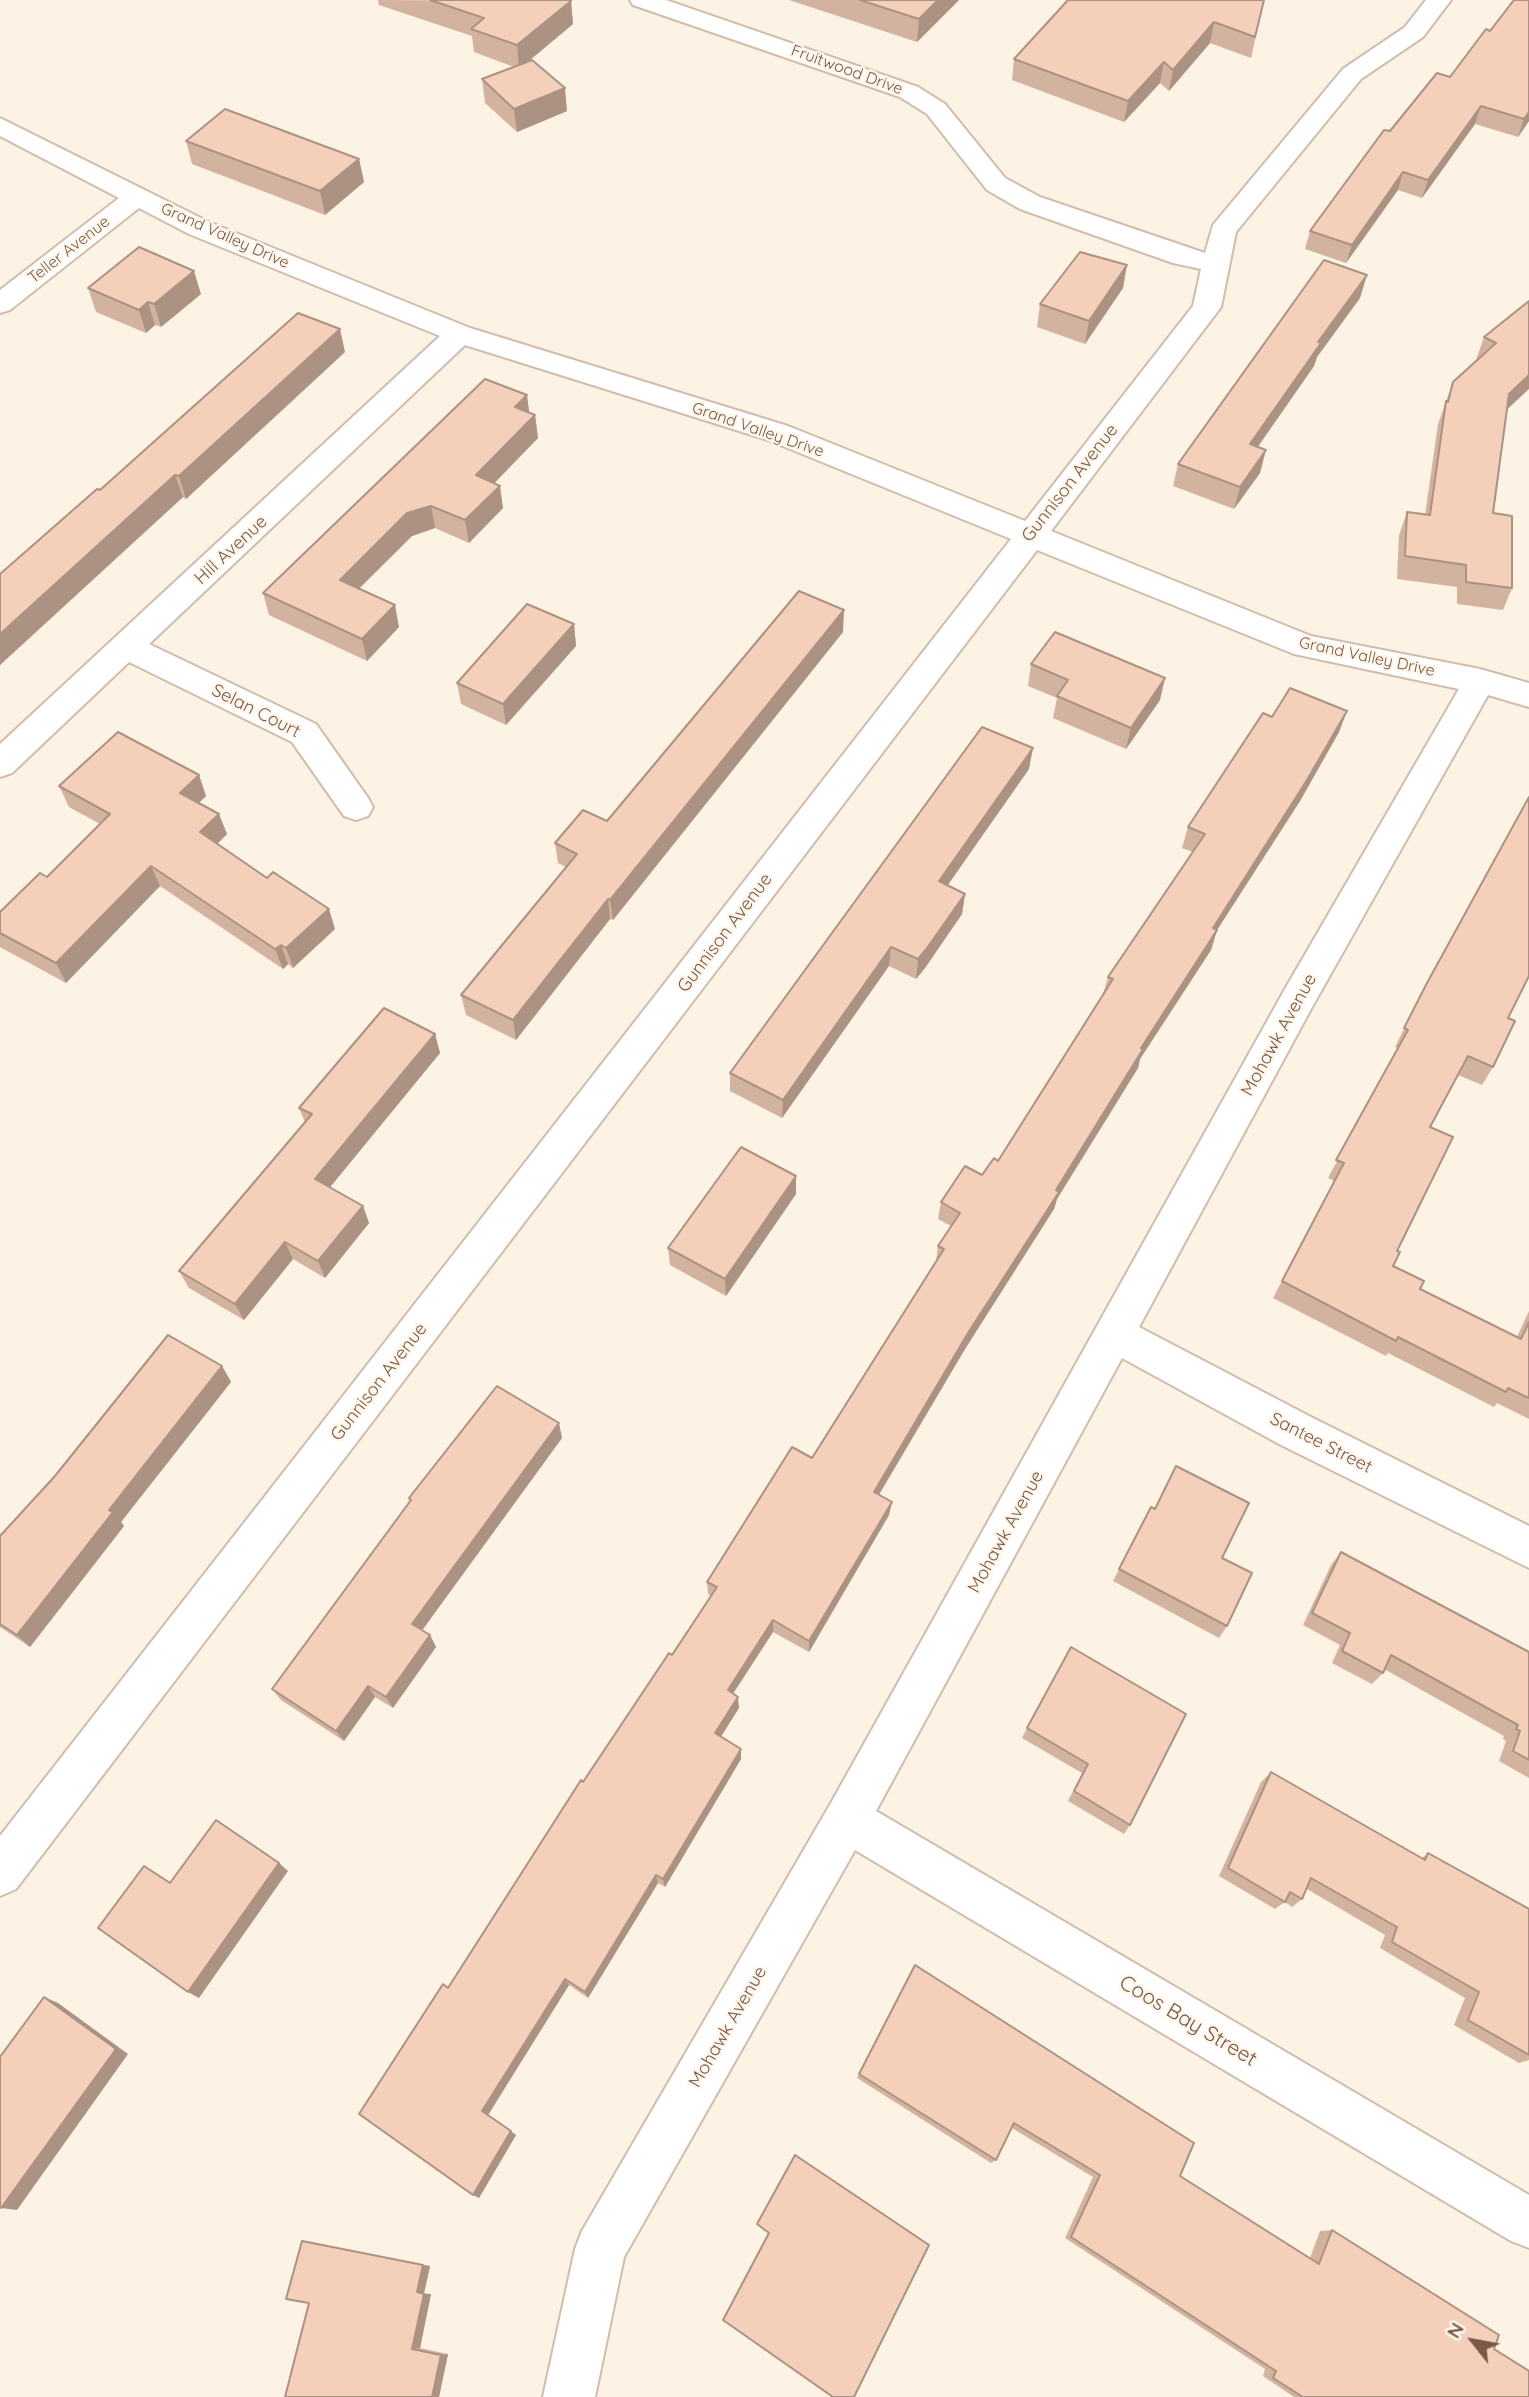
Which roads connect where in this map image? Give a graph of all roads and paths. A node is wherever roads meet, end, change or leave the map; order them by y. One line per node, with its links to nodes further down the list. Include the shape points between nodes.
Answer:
1 (642, 0): 3 (street, Fruitwood Drive)
2 (1439, 0): 6 (street, Gunnison Avenue, via 1414,32 1352,74 1223,231)
3 (694, 8): 6 (street, Fruitwood Drive, via 909,92 936,109 996,184 1007,190 1182,257)
4 (0, 126): 5 (street, Grand Valley Drive)
5 (138, 196): 7 (street, Teller Avenue); 8 (street, Grand Valley Drive, via 199,228)
6 (1214, 263): 9 (street, Gunnison Avenue, via 1207,307)
7 (0, 304)
8 (460, 334): 9 (street, Grand Valley Drive, via 778,433); 10 (street, Hill Avenue)
9 (1029, 536): 11 (street, Grand Valley Drive, via 1305,646); 18 (street, Gunnison Avenue)
10 (127, 647): 13 (street, Hill Avenue); 14 (street, Selan Court, via 304,733)
11 (1480, 681): 12 (street, Grand Valley Drive); 15 (street, Mohawk Avenue)
12 (1529, 695)
13 (0, 764)
14 (356, 807)
15 (1114, 1334): 16 (street, Santee Street); 17 (street, Mohawk Avenue)
16 (1529, 1548)
17 (848, 1819): 19 (street, Coos Bay Street); 20 (street, Mohawk Avenue, via 600,2249)
18 (0, 1873)
19 (1529, 2223)
20 (569, 2397)

